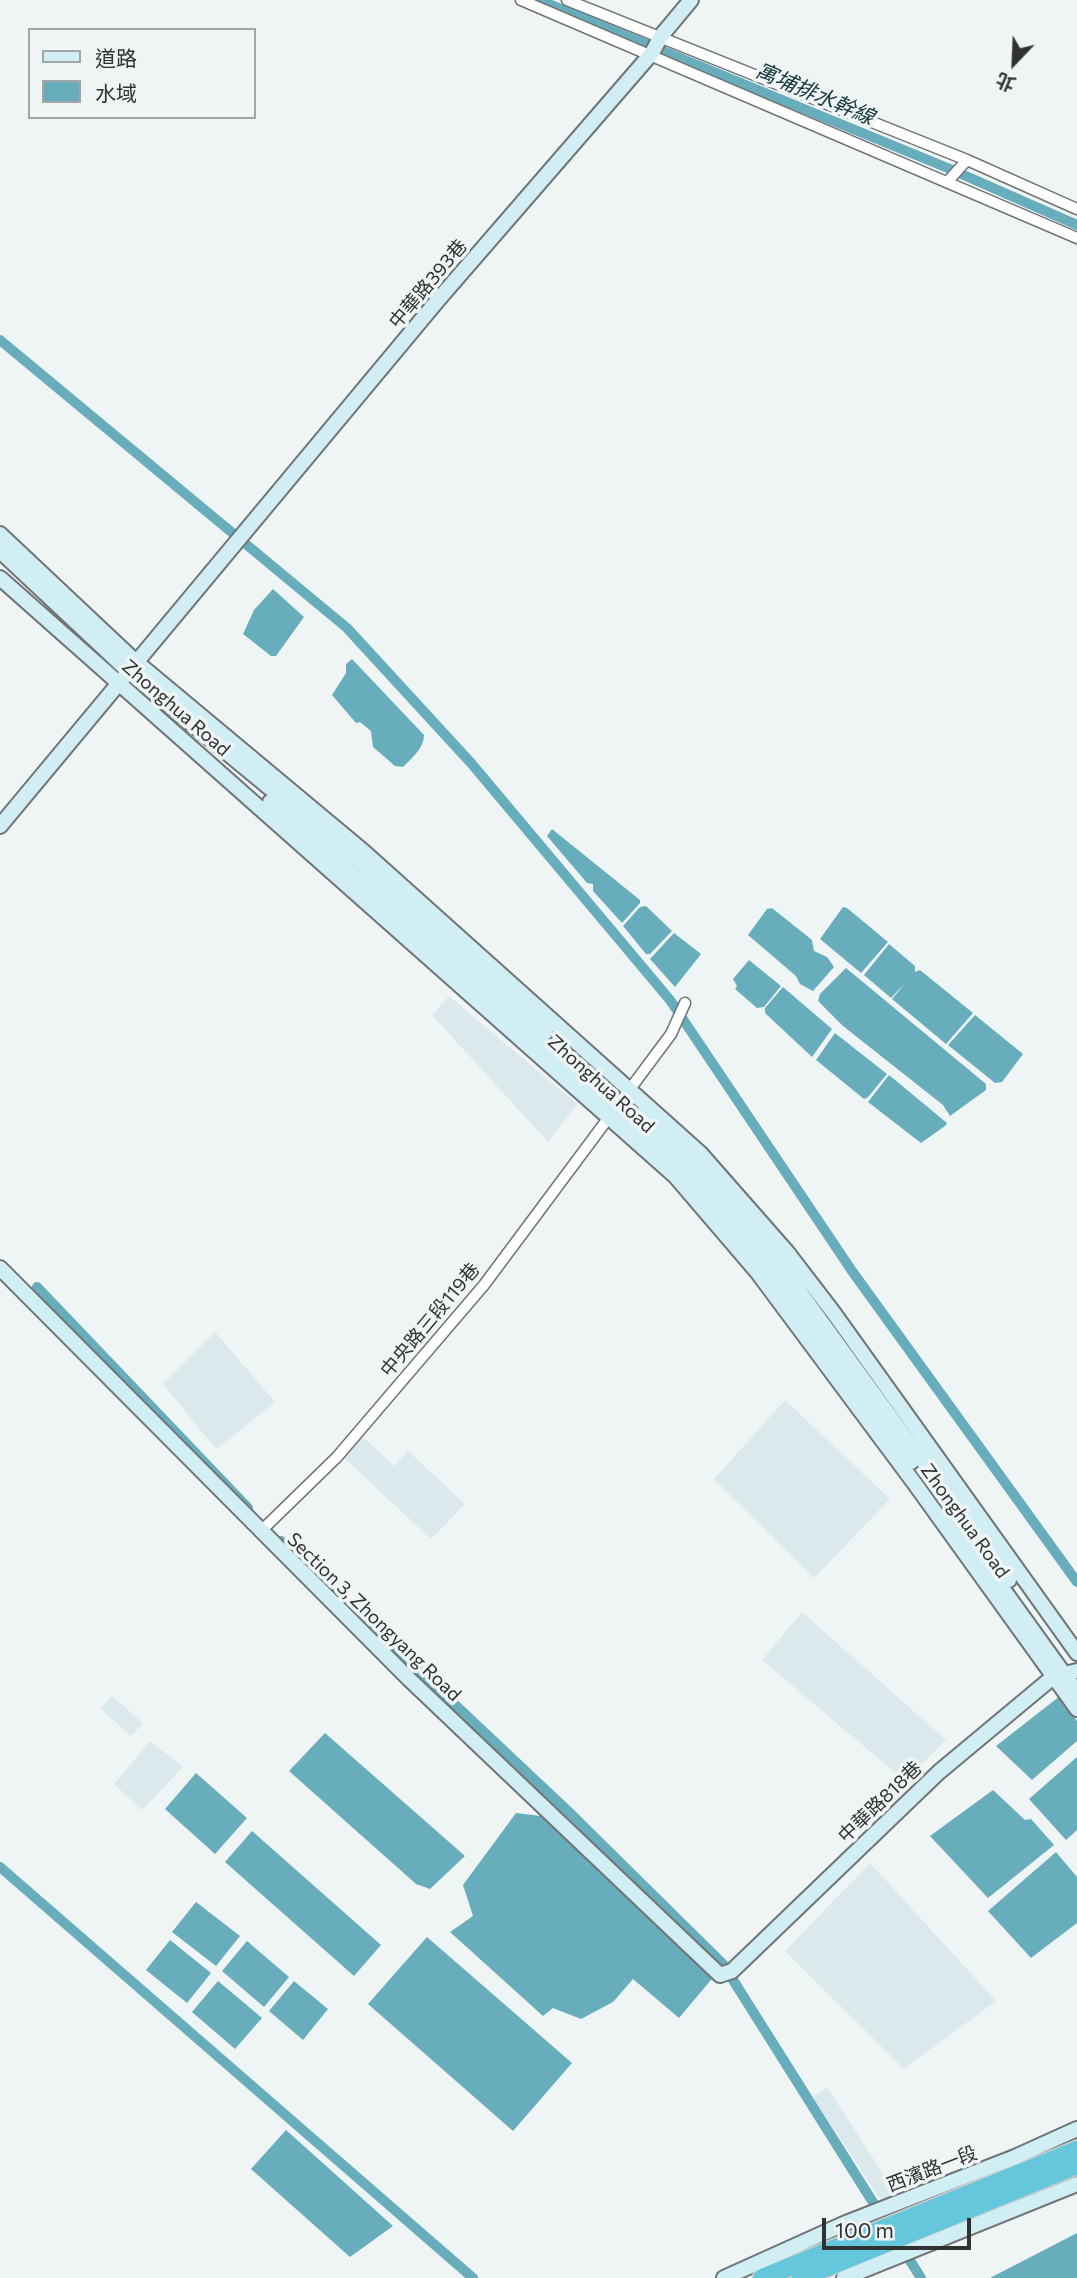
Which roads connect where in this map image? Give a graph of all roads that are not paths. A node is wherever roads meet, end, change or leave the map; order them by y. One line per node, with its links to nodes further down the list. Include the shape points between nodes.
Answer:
1 (521, 0): 5 (street)
2 (566, 0): 4 (street)
3 (691, 0): 4 (main road, 中華路393巷)
4 (661, 36): 5 (main road, 中華路393巷); 6 (street)
5 (650, 54): 7 (street); 14 (main road, 中華路393巷)
6 (967, 160): 7 (street); 8 (street)
7 (948, 181): 9 (street)
8 (1077, 209)
9 (1077, 237)
10 (0, 534): 14 (main road, Zhonghua Road)
11 (0, 551): 14 (main road, Zhonghua Road)
12 (0, 566): 14 (main road, Zhonghua Road)
13 (0, 578): 14 (main road, Zhonghua Road)
14 (126, 673): 15 (main road, 中華路393巷); 17 (main road, Zhonghua Road); 17 (main road, Zhonghua Road, via 364,852)
15 (0, 826)
16 (685, 1003): 17 (street, 中央路三段119巷, via 671,1034)
17 (618, 1103): 19 (street, 中央路三段119巷, via 484,1285 337,1457); 20 (main road, Zhonghua Road, via 701,1154 787,1252); 21 (main road, Zhonghua Road, via 758,1273 915,1484); 21 (main road, Zhonghua Road, via 693,1162 776,1259)
18 (5, 1273): 19 (main road, Section 3, Zhongyang Road)
19 (260, 1532): 24 (main road, Section 3, Zhongyang Road)
20 (1077, 1653)
21 (1069, 1674): 22 (main road, Zhonghua Road); 23 (main road, Zhonghua Road); 24 (main road, 中華路818巷, via 939,1772 732,1971)
22 (1077, 1692)
23 (1077, 1709)
24 (720, 1975)
25 (1077, 2129): 27 (main road, 西濱路一段, via 846,2222)
26 (1072, 2165): 28 (highway); 29 (highway); 30 (main road)
27 (724, 2278)
28 (762, 2278)
29 (802, 2278)
30 (844, 2278)

